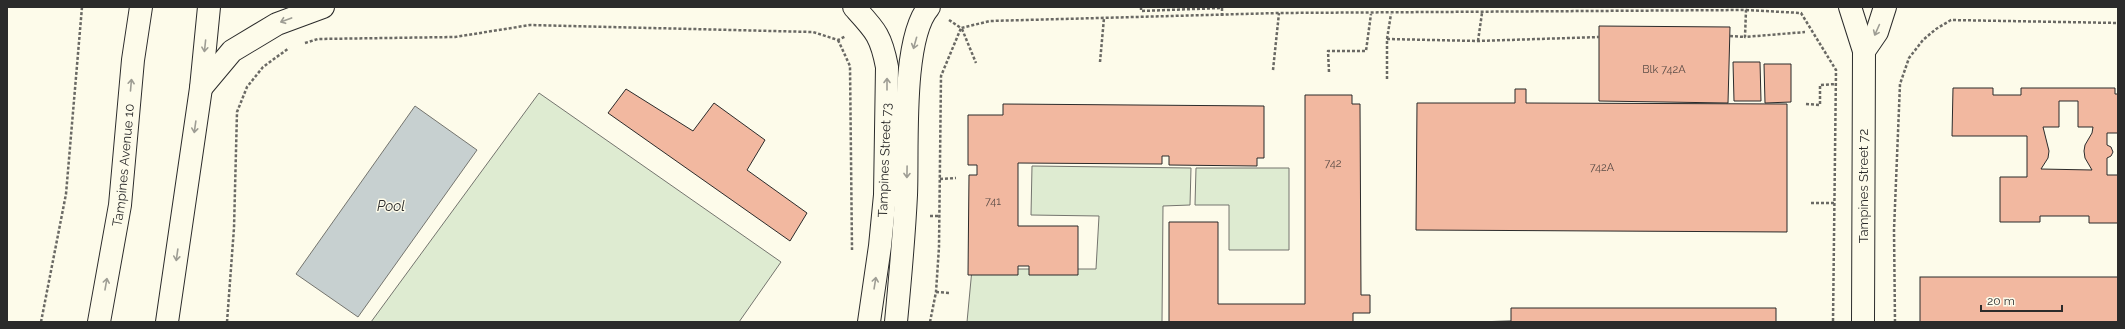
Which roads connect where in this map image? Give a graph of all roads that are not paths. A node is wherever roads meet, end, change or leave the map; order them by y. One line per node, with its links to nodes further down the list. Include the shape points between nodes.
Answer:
1 (141, 7): 10 (street, Tampines Avenue 10, one-way to 1, via 120,205 133,60)
2 (210, 7): 9 (street, one-way to 9)
3 (323, 7): 9 (street, one-way to 9, via 277,24 232,51)
4 (854, 7): 12 (street, Tampines Street 73, one-way to 4, via 880,246 886,158 887,67 876,31)
5 (1850, 7): 8 (street, Tampines Street 72)
6 (1885, 7): 8 (street, one-way to 8, via 1877,32)
7 (927, 10): 13 (street, Tampines Street 73, one-way to 13, via 914,44 909,69 904,246)
8 (1864, 51): 14 (street, Tampines Street 72)
9 (201, 88): 11 (street, one-way to 11)
10 (98, 322)
11 (167, 322)
12 (869, 322)
13 (896, 322)
14 (1863, 322)

